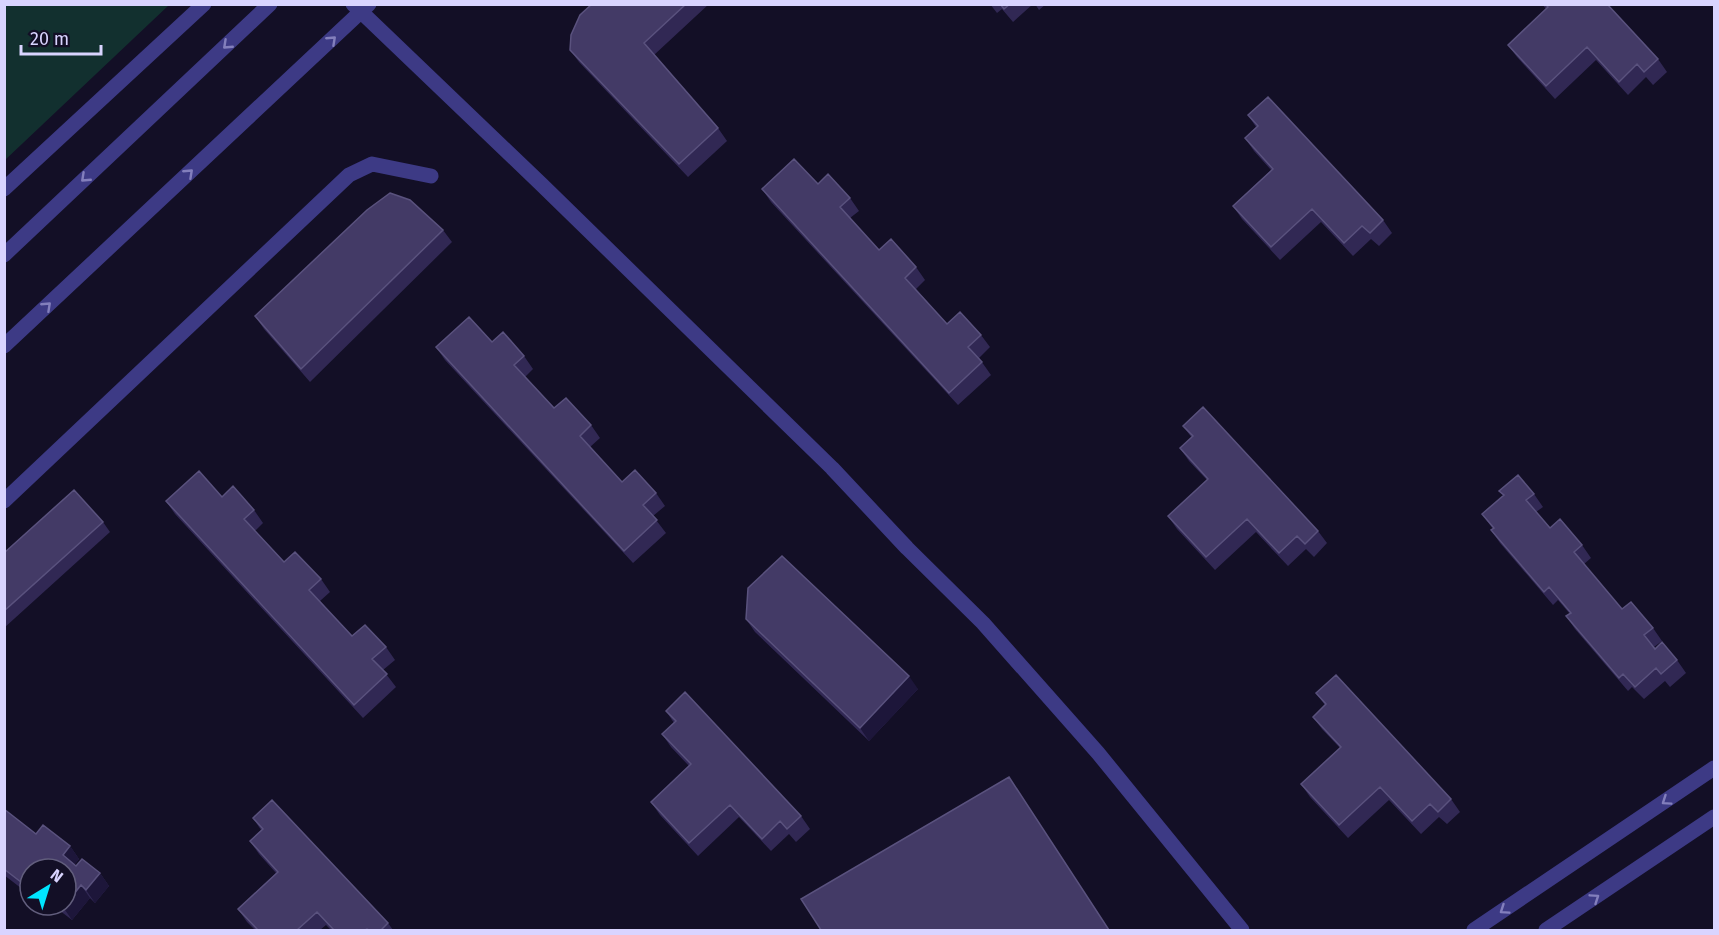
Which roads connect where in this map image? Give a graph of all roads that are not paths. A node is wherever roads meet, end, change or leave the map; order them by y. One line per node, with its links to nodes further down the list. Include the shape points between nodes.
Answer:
1 (204, 4): 5 (street)
2 (270, 4): 6 (street, one-way to 6)
3 (361, 7): 7 (street, one-way to 3); 11 (street, via 983,623 1098,753)
4 (431, 176): 8 (street, via 372,164 349,175)
5 (4, 189)
6 (4, 255)
7 (4, 346)
8 (4, 501)
9 (1714, 768): 12 (street, one-way to 12)
10 (1714, 817): 13 (street, one-way to 10)
11 (1242, 930)
12 (1474, 930)
13 (1546, 930)

